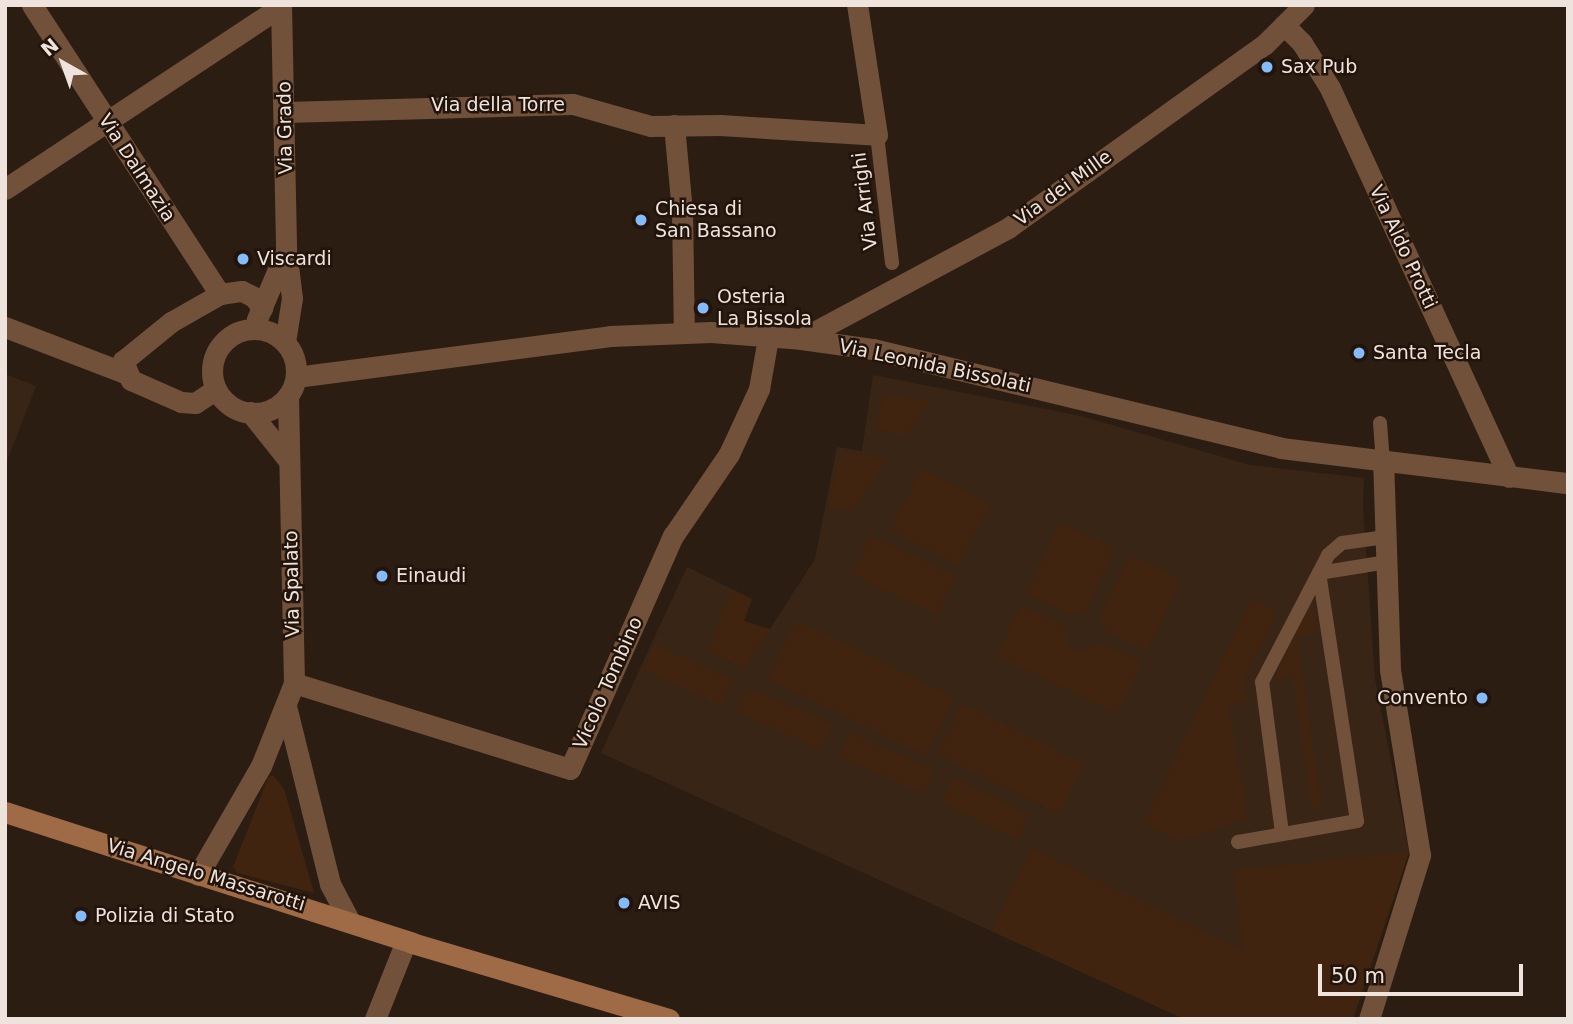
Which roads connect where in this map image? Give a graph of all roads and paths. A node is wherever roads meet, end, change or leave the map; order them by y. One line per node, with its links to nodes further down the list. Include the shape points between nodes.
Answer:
1 (32, 5): 7 (street, Via Dalmazia)
2 (281, 5): 6 (street, Via Grado); 7 (street)
3 (1304, 5): 5 (street, Via dei Mille)
4 (851, 7): 9 (street)
5 (1284, 25): 19 (street, Via dei Mille, via 1265,44 1008,228); 28 (street, Via Aldo Protti, via 1330,89)
6 (285, 111): 8 (street, Via della Torre, via 573,104 651,126); 11 (street, Via Grado)
7 (107, 122): 10 (street); 13 (street, Via Dalmazia)
8 (674, 125): 9 (street, Via della Torre); 17 (street, via 682,211)
9 (877, 135): 12 (lane, Via Arrighi)
10 (5, 189)
11 (286, 250): 14 (street, Via Grado); 20 (street, Via Grado, via 292,298)
12 (892, 263)
13 (220, 293): 14 (street, via 242,291); 21 (street, via 139,345 123,361)
14 (262, 308): 16 (street, Via Grado)
15 (5, 327): 21 (street)
16 (253, 329): 20 (street); 23 (street, via 227,339 218,349)
17 (684, 333): 18 (street, Via Leonida Bissolati); 22 (street, Via Leonida Bissolati, via 610,336)
18 (768, 338): 19 (street, Via Leonida Bissolati); 33 (street, Vicolo Tombino, via 759,389 730,454 673,536 570,769)
19 (801, 339): 27 (street, Via Leonida Bissolati, via 873,349 1281,448)
20 (285, 342): 22 (street, via 296,364)
21 (125, 373): 23 (street, via 181,402 195,403)
22 (292, 386): 24 (street, via 271,409); 26 (street, Via Spalato)
23 (216, 389): 24 (street, via 236,409)
24 (250, 412): 26 (street)
25 (1380, 423): 27 (lane)
26 (289, 461): 33 (street, Via Spalato)
27 (1383, 464): 28 (street, Via Leonida Bissolati); 30 (street)
28 (1509, 477): 29 (street, Via Leonida Bissolati)
29 (1568, 483)
30 (1386, 537): 31 (street); 32 (lane, via 1342,543 1328,555)
31 (1387, 562): 32 (lane); 43 (street, via 1390,669 1420,855)
32 (1319, 573): 36 (lane, via 1262,682); 36 (lane, via 1357,821)
33 (294, 683): 34 (street, Via Spalato)
34 (286, 706): 38 (street, Via Spalato, via 261,766); 39 (street, via 329,881)
35 (5, 811): 38 (street, Via Angelo Massarotti)
36 (1282, 833): 37 (lane)
37 (1238, 842)
38 (198, 874): 39 (street, Via Angelo Massarotti)
39 (349, 919): 40 (street, Via Angelo Massarotti)
40 (406, 941): 41 (street); 42 (street, Via Angelo Massarotti)
41 (375, 1019)
42 (669, 1019)
43 (1369, 1019)

